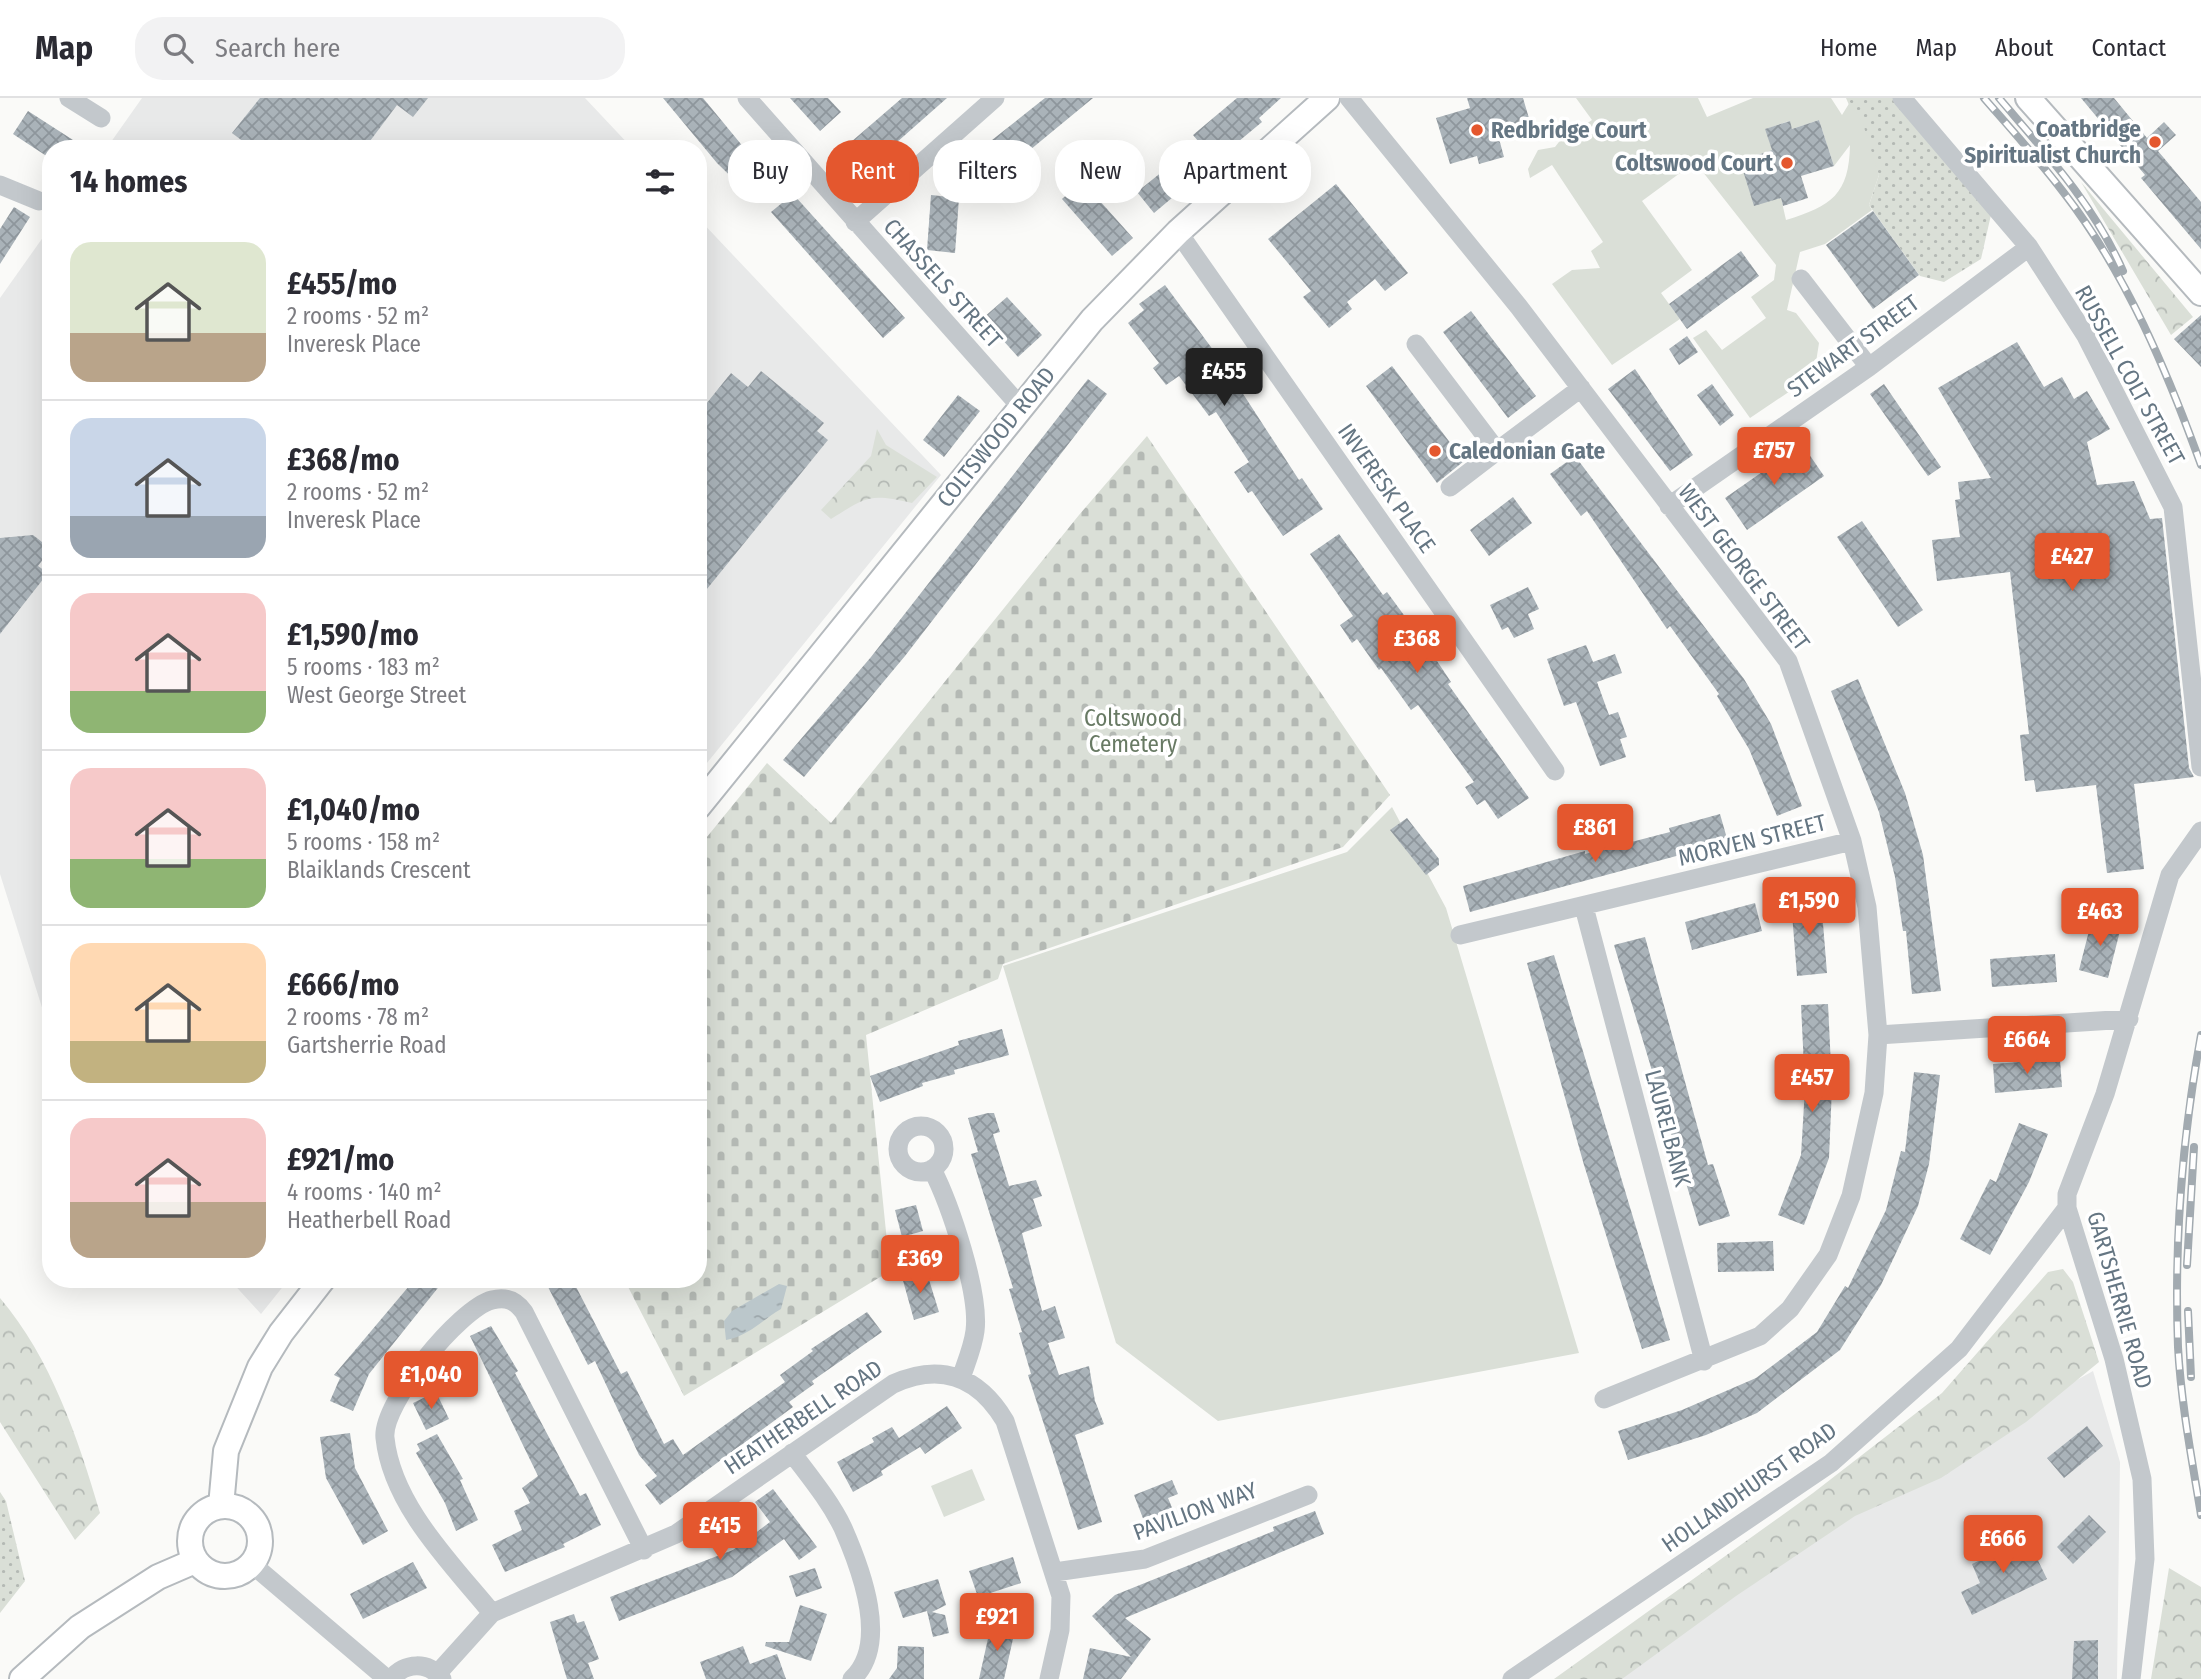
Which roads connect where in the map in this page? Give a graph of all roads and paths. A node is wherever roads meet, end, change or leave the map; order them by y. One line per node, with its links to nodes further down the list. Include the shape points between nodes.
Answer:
1 (69, 98): 8 (street)
2 (747, 98): 11 (street, CHASSELS STREET)
3 (995, 98): 11 (street)
4 (1327, 98): 12 (main road, COLTSWOOD ROAD)
5 (1349, 98): 18 (street, WEST GEORGE STREET, via 1520,306)
6 (1902, 98): 13 (street, RUSSELL COLT STREET)
7 (2028, 98): 15 (main road)
8 (101, 118)
9 (0, 185): 10 (street)
10 (39, 201)
11 (855, 222): 19 (street, CHASSELS STREET)
12 (1178, 232): 19 (main road, COLTSWOOD ROAD, via 1092,320); 24 (street, INVERESK PLACE)
13 (2029, 247): 17 (street, STEWART STREET); 23 (street, RUSSELL COLT STREET, via 2086,336 2173,507)
14 (1801, 279): 17 (street)
15 (2201, 293)
16 (1416, 344): 20 (street)
17 (1869, 367): 22 (street, STEWART STREET)
18 (1581, 388): 20 (street); 22 (street, WEST GEORGE STREET)
19 (1020, 406): 25 (main road, COLTSWOOD ROAD)
20 (1497, 452): 21 (street)
21 (1450, 487)
22 (1669, 506): 27 (street, WEST GEORGE STREET, via 1788,661)
23 (2201, 767)
24 (1555, 771)
25 (707, 796)
26 (2201, 831): 30 (street, GARTSHERRIE ROAD, via 2170,875)
27 (1852, 841): 28 (street, MORVEN STREET); 31 (street, WEST GEORGE STREET, via 1867,907)
28 (1584, 907): 29 (street, MORVEN STREET); 35 (street, LAURELBANK)
29 (1460, 935)
30 (2129, 1019): 31 (street); 33 (street, GARTSHERRIE ROAD, via 2067,1194)
31 (1878, 1035): 35 (street, WEST GEORGE STREET, via 1866,1139 1828,1255 1790,1309 1760,1336)
32 (932, 1169): 36 (street, via 975,1298 975,1332)
33 (2067, 1208): 51 (street, HOLLANDHURST ROAD, via 1959,1349 1831,1463); 52 (street, GARTSHERRIE ROAD, via 2114,1359 2142,1479 2145,1559)
34 (316, 1288): 40 (main road, via 260,1367 226,1451)
35 (1704, 1361): 37 (street, WEST GEORGE STREET)
36 (961, 1378): 38 (street, HEATHERBELL ROAD, via 933,1372 914,1374); 44 (street, HEATHERBELL ROAD, via 993,1401 1005,1421)
37 (1604, 1399)
38 (792, 1453): 41 (street, HEATHERBELL ROAD, via 676,1534); 49 (street, via 843,1528 872,1619 867,1659)
39 (1308, 1495): 44 (street, PAVILION WAY, via 1145,1559)
40 (221, 1506): 42 (main road, via 195,1522 190,1540); 43 (main road, via 239,1508 253,1519 260,1543)
41 (644, 1550): 45 (street, HEATHERBELL ROAD); 45 (street, via 524,1312 506,1298 491,1300 453,1328 400,1394 384,1435 389,1461 422,1529)
42 (195, 1561): 43 (main road, via 206,1572 220,1576 238,1575); 47 (main road, via 158,1577 80,1627)
43 (253, 1565): 48 (street)
44 (1055, 1572): 50 (street, HEATHERBELL ROAD, via 1061,1596 1060,1630)
45 (492, 1613): 46 (street, HEATHERBELL ROAD)
46 (440, 1676): 48 (street, via 420,1665 408,1666)
47 (22, 1679)
48 (389, 1679)
49 (852, 1679)
50 (1049, 1679)
51 (1512, 1679)
52 (2132, 1679)

